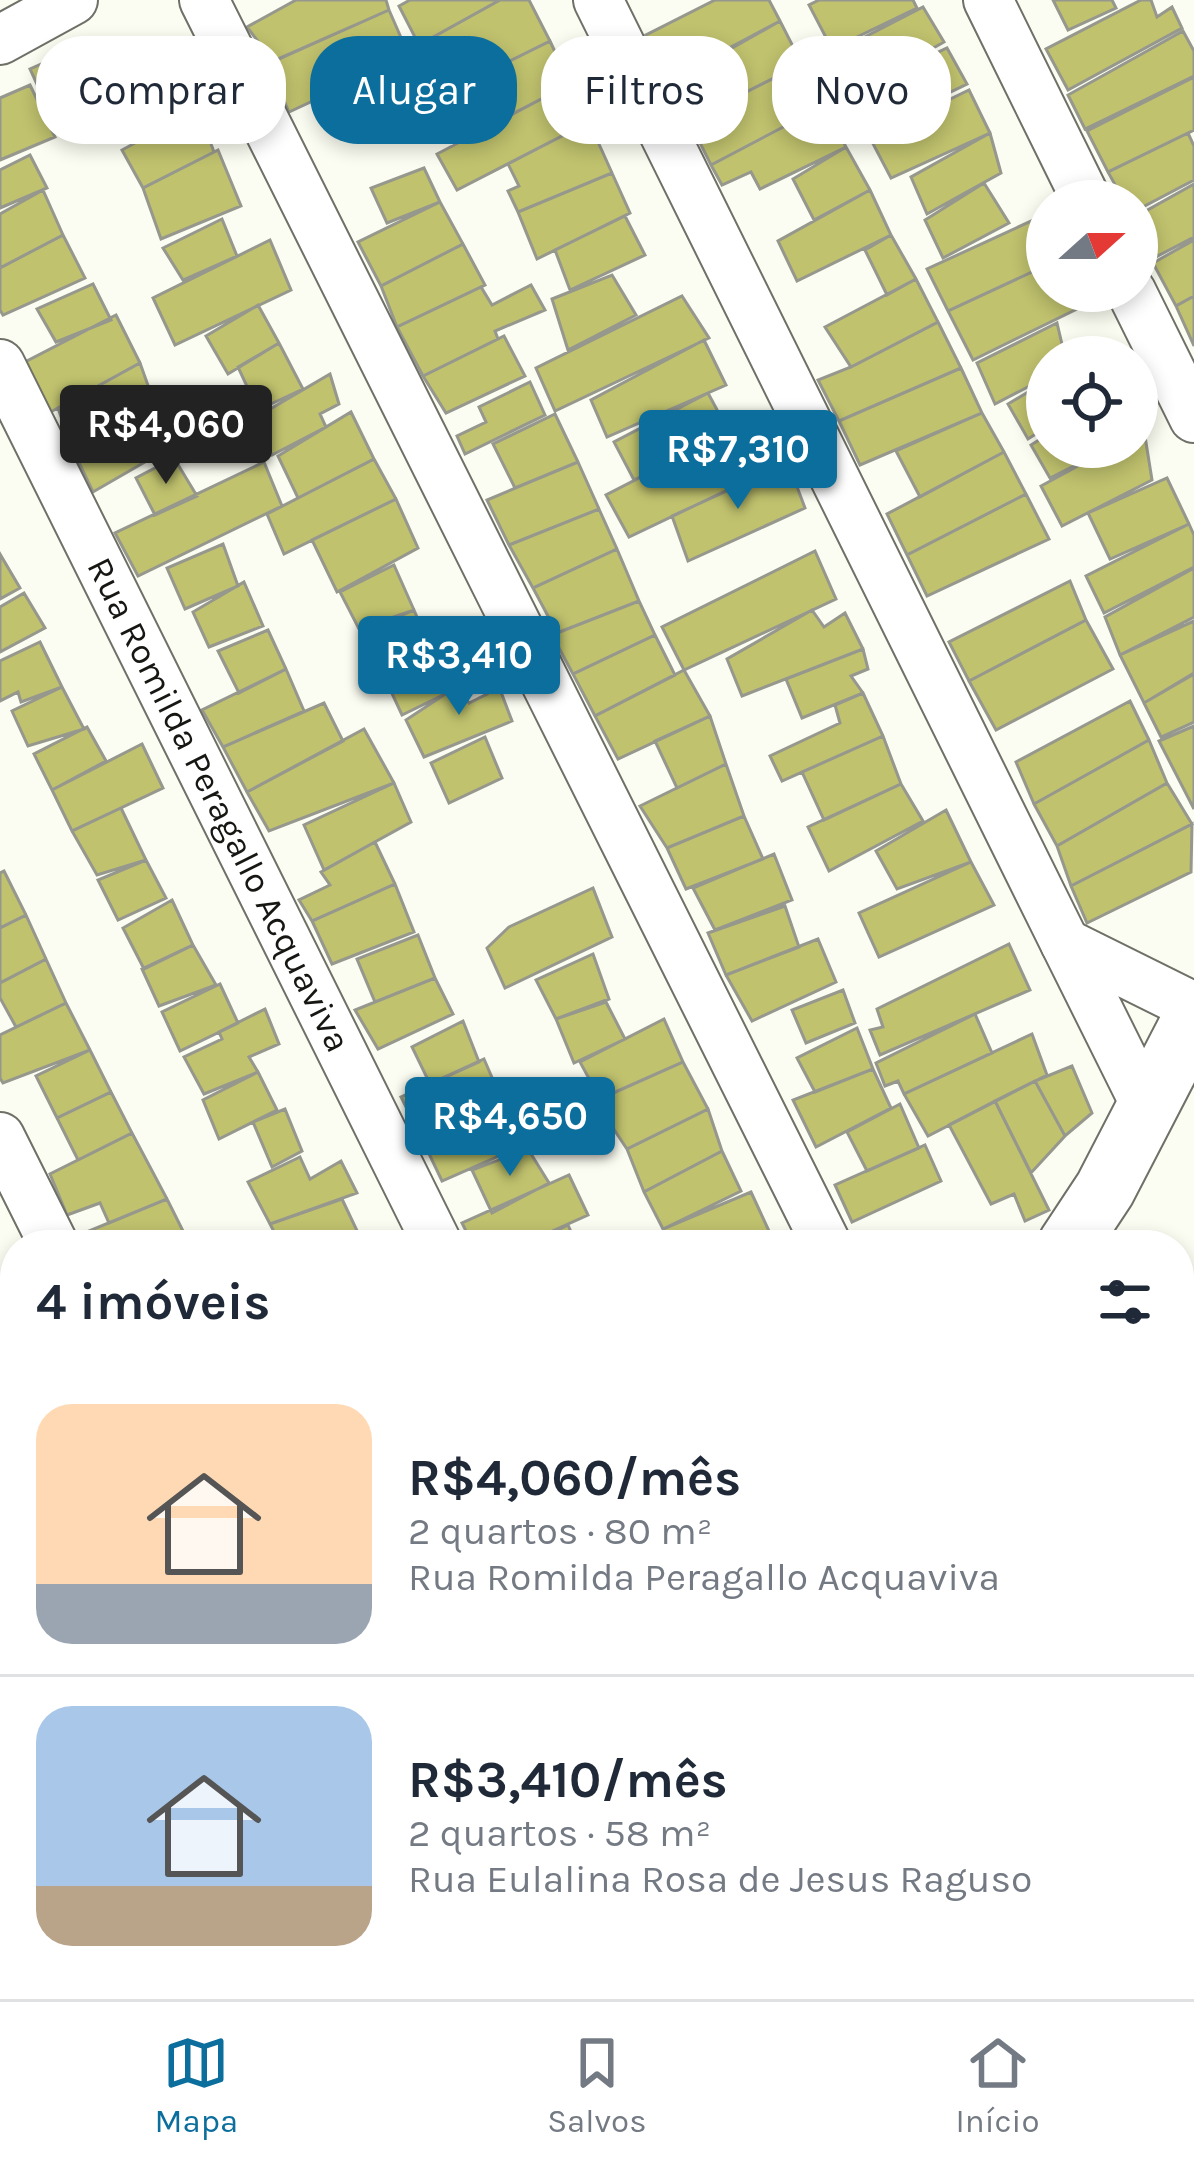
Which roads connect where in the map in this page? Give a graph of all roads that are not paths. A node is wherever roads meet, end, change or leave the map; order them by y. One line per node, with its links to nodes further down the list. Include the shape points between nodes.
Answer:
1 (74, 0): 5 (street)
2 (204, 0): 17 (street)
3 (598, 0): 10 (street)
4 (988, 0): 6 (street)
5 (0, 40)
6 (1077, 180)
7 (1141, 312): 9 (street)
8 (0, 364): 16 (street, Rua Romilda Peragallo Acquaviva)
9 (1194, 418)
10 (1065, 943): 11 (street); 13 (street)
11 (1194, 1007)
12 (1194, 1017): 13 (street)
13 (1148, 1110): 18 (street)
14 (0, 1137): 15 (street)
15 (46, 1230)
16 (431, 1230)
17 (819, 1230)
18 (1078, 1230)

